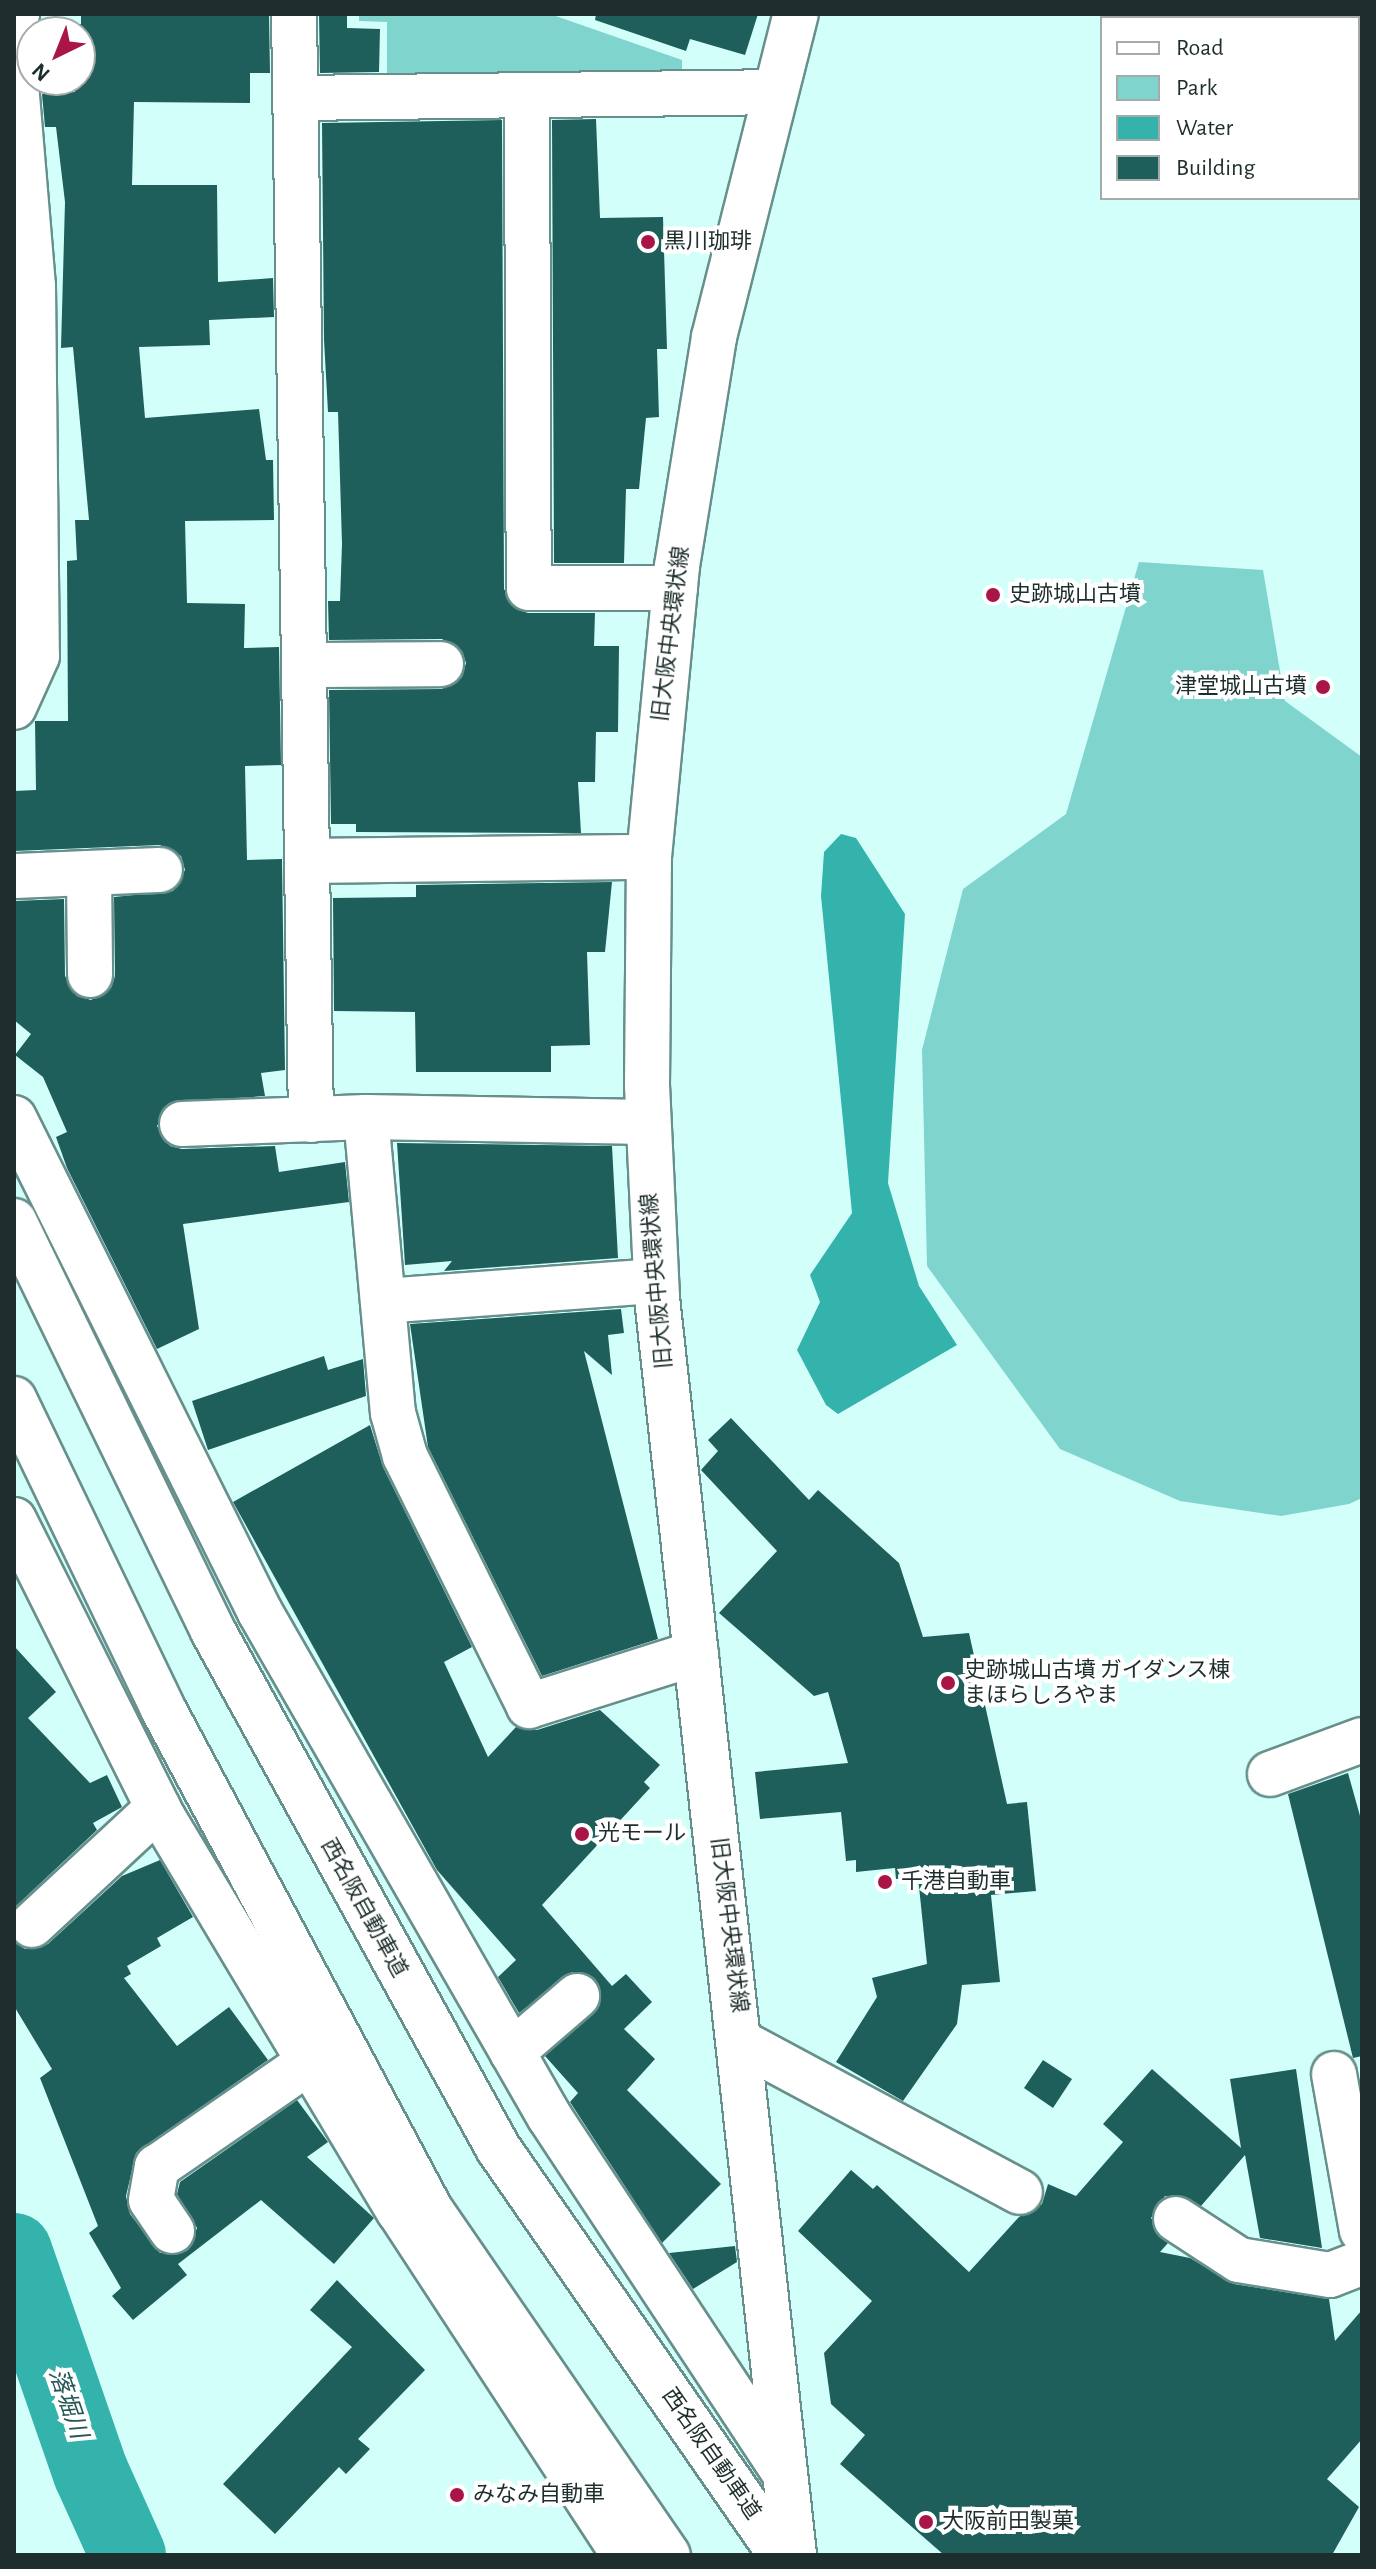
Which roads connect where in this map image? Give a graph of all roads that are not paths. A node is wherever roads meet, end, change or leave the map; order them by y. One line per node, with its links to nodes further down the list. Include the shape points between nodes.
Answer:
1 (17, 14): 4 (main road)
2 (294, 14): 7 (main road)
3 (796, 14): 6 (main road, 旧大阪中央環状線)
4 (14, 22)
5 (14, 60): 9 (main road)
6 (770, 92): 8 (main road); 10 (main road, 旧大阪中央環状線, via 714,337)
7 (295, 98): 8 (main road); 12 (main road)
8 (527, 99): 10 (main road, via 529,588)
9 (23, 285): 13 (main road, via 37,656)
10 (675, 588): 14 (main road, 旧大阪中央環状線)
11 (441, 664): 12 (main road)
12 (304, 665): 15 (main road)
13 (14, 707)
14 (649, 857): 15 (main road); 23 (main road, 旧大阪中央環状線)
15 (307, 861): 22 (main road)
16 (160, 870): 17 (main road)
17 (89, 873): 18 (main road); 19 (main road)
18 (14, 876)
19 (90, 975)
20 (366, 1117): 22 (main road); 23 (main road); 27 (main road)
21 (14, 1118): 37 (main road, via 260,1612)
22 (311, 1120): 24 (main road)
23 (647, 1122): 26 (main road, 旧大阪中央環状線)
24 (182, 1124)
25 (14, 1221): 48 (main road, 西名阪自動車道, via 213,1631 498,2148)
26 (655, 1281): 27 (main road); 30 (main road, 旧大阪中央環状線)
27 (383, 1301): 30 (main road, via 393,1413 405,1456 529,1706)
28 (14, 1399): 47 (main road, via 162,1707 430,2209)
29 (14, 1520): 33 (main road)
30 (696, 1653): 36 (main road, 旧大阪中央環状線)
31 (1362, 1740): 32 (main road)
32 (1270, 1774)
33 (158, 1808): 34 (main road); 38 (main road)
34 (32, 1925)
35 (577, 1996): 37 (main road)
36 (744, 2044): 40 (main road); 45 (main road, 旧大阪中央環状線)
37 (512, 2052): 45 (main road)
38 (309, 2062): 42 (main road, via 157,2167 151,2200); 46 (main road)
39 (1334, 2074): 43 (main road)
40 (1020, 2192)
41 (1176, 2219): 44 (main road, via 1239,2260 1330,2275)
42 (172, 2231)
43 (1362, 2231)
44 (1362, 2263)
45 (782, 2470): 49 (main road, 旧大阪中央環状線)
46 (624, 2555)
47 (668, 2555)
48 (781, 2555)
49 (794, 2555)

